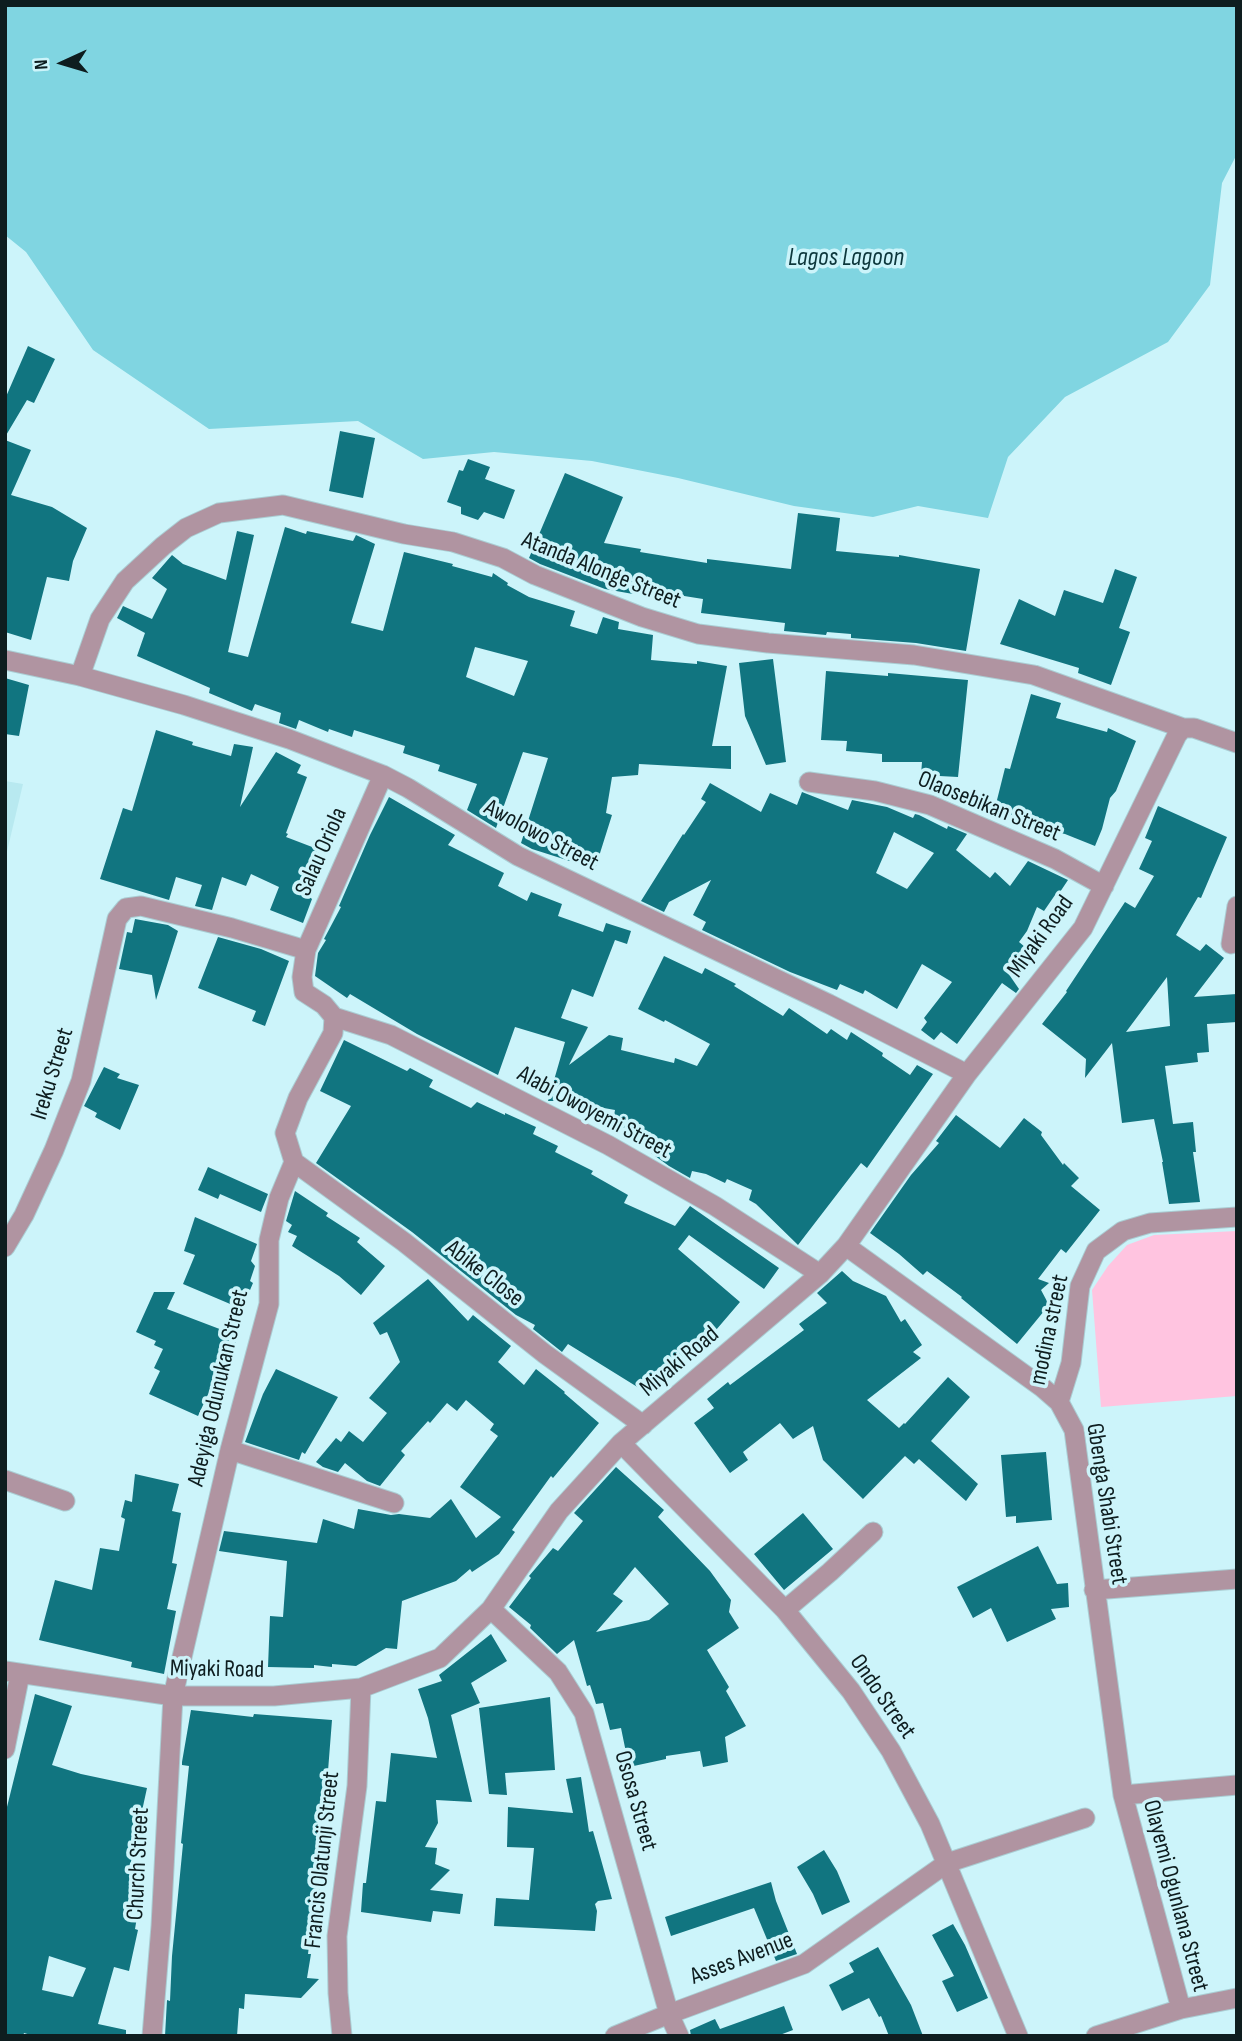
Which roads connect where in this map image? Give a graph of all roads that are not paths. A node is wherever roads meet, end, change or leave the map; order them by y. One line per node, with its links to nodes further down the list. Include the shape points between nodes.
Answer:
1 (5, 660): 2 (street, Awolowo Street)
2 (79, 677): 3 (street, Atanda Alonge Street, via 100,620 119,590 163,546 186,528 219,513 283,505 453,541 642,617 698,634 914,655 1034,674); 5 (street, Awolowo Street, via 184,705)
3 (1183, 728): 4 (street, Atanda Alonge Street); 7 (street, Miyaki Road)
4 (1237, 743)
5 (383, 775): 10 (street, Salau Oriola); 12 (street, Awolowo Street, via 519,856)
6 (809, 782): 7 (street, Olaosebikan Street, via 930,805 1055,859)
7 (1104, 886): 12 (street, Miyaki Road, via 1083,928)
8 (1237, 906): 9 (street)
9 (1231, 944)
10 (306, 950): 11 (street, via 304,992); 16 (street, Ireku Street, via 141,906 126,908 117,919 81,1081 54,1150)
11 (334, 1017): 13 (street, via 333,1033 298,1097 285,1133); 17 (street, Alabi Owoyemi Street, via 391,1035 608,1145 715,1206)
12 (967, 1074): 15 (street, Miyaki Road)
13 (294, 1162): 19 (street, Abike Close); 21 (street, Adeyiga Odunukan Street, via 269,1240 269,1304)
14 (1237, 1217): 18 (street, modina street, via 1150,1223 1123,1231 1096,1251 1080,1286 1071,1363)
15 (846, 1246): 17 (street, Miyaki Road); 18 (street, Gbenga Shabi Street)
16 (5, 1247)
17 (820, 1274): 19 (street, Miyaki Road)
18 (1059, 1402): 27 (street, Gbenga Shabi Street, via 1074,1430)
19 (643, 1425): 20 (street, Miyaki Road)
20 (621, 1443): 28 (street, Miyaki Road, via 559,1511); 29 (street, Ondo Street)
21 (230, 1450): 24 (street); 32 (street, Adeyiga Odunukan Street)
22 (5, 1480): 23 (street)
23 (65, 1501)
24 (394, 1503)
25 (873, 1532): 29 (street)
26 (1237, 1579): 27 (street)
27 (1094, 1590): 35 (street, Gbenga Shabi Street)
28 (491, 1609): 31 (street, Miyaki Road, via 440,1658); 40 (street, Ososa Street, via 558,1672 584,1713)
29 (785, 1610): 37 (street, Ondo Street, via 851,1691 891,1751)
30 (13, 1672): 32 (street, Miyaki Road); 33 (street)
31 (361, 1688): 32 (street, Miyaki Road, via 274,1696); 42 (street, Francis Olatunji Street, via 357,1786 338,1936)
32 (173, 1696): 41 (street, Church Street)
33 (5, 1749)
34 (1237, 1785): 35 (street)
35 (1123, 1795): 39 (street, Olayemi Ogunlana Street)
36 (1084, 1818): 37 (street, Asses Avenue)
37 (947, 1863): 40 (street, Asses Avenue, via 804,1964); 45 (street, Ondo Street)
38 (1237, 1998): 39 (street)
39 (1181, 2009): 46 (street)
40 (668, 2014): 43 (street, Asses Avenue); 44 (street, Ososa Street)
41 (152, 2036)
42 (342, 2036)
43 (615, 2036)
44 (679, 2036)
45 (1018, 2036)
46 (1096, 2036)

